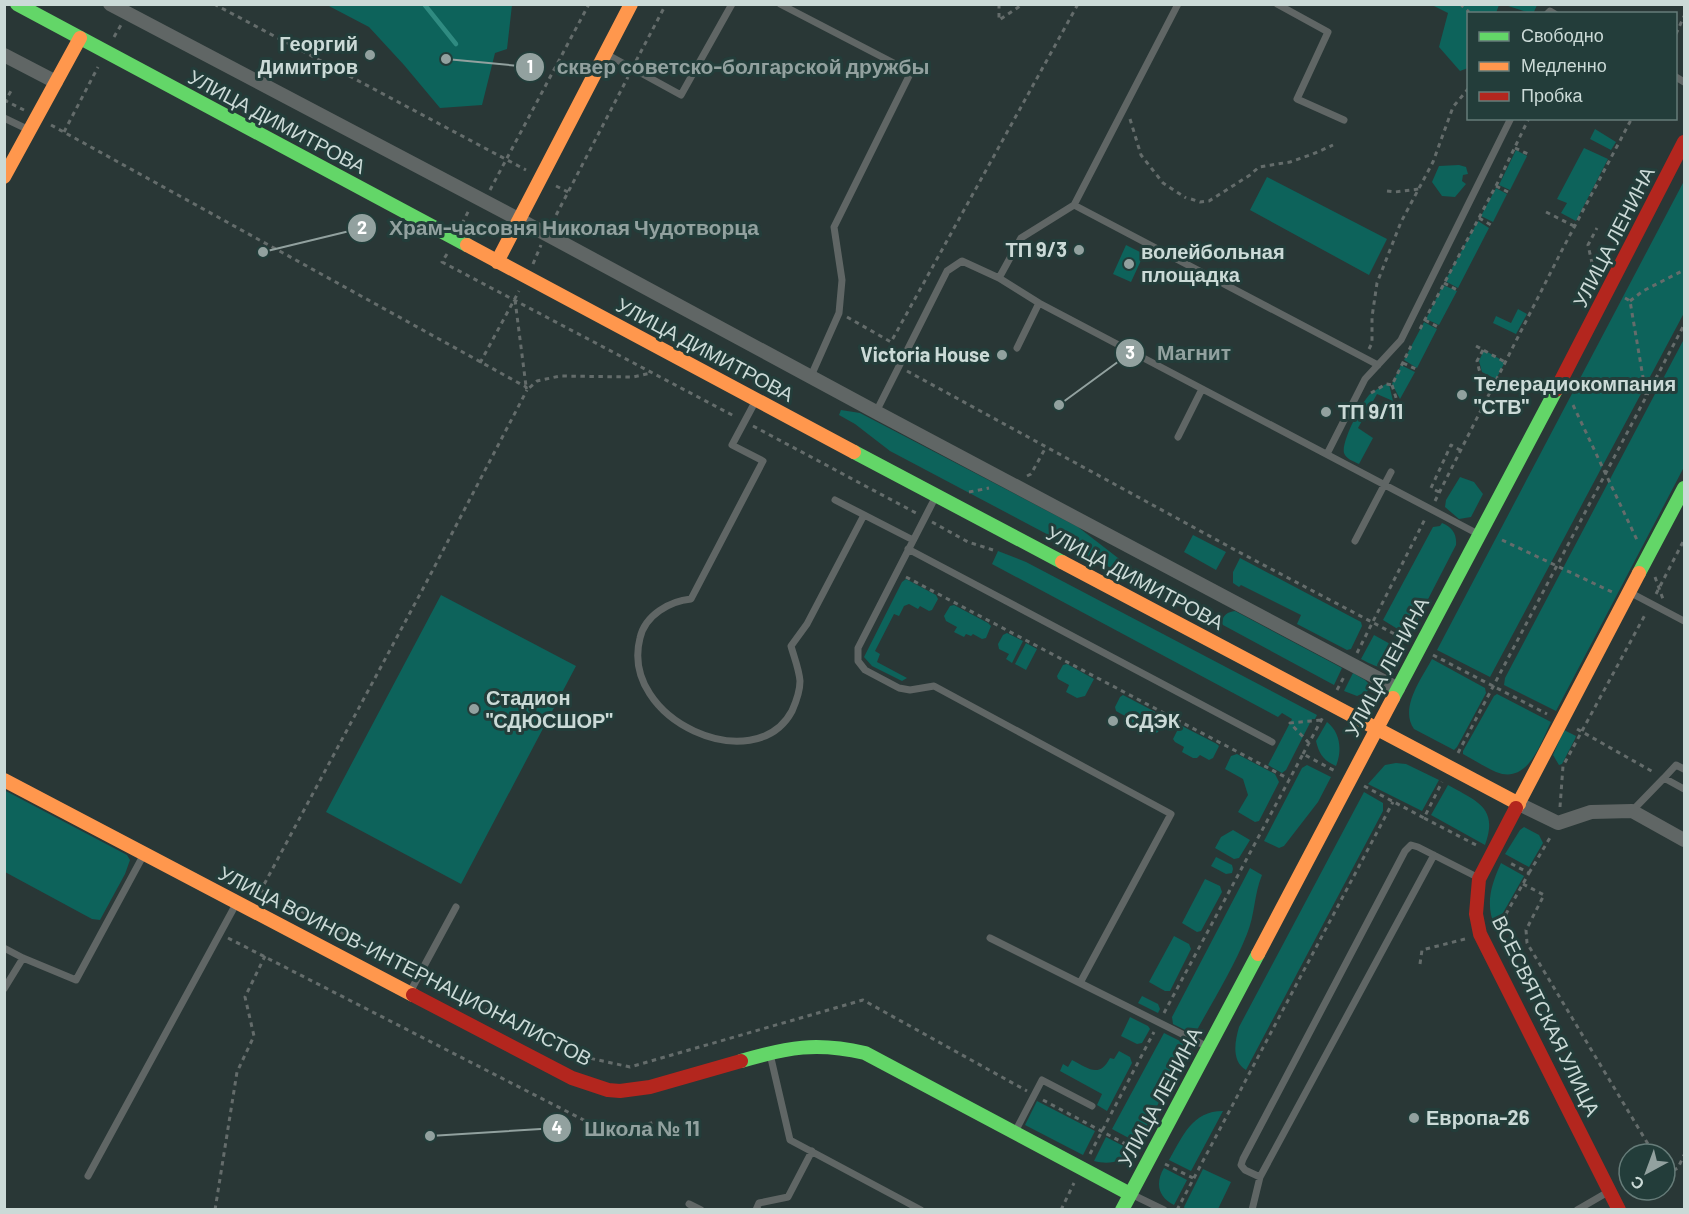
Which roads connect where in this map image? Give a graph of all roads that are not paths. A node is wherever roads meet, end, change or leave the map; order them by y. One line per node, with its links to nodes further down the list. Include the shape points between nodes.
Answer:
1 (17, 4): 8 (main road, УЛИЦА ДИМИТРОВА)
2 (110, 4): 19 (street)
3 (631, 4): 9 (main road)
4 (732, 4): 9 (lane, via 681,95)
5 (780, 4): 25 (lane, via 911,72 834,227 842,280 839,313)
6 (1178, 4): 18 (lane)
7 (1277, 4): 13 (lane, via 1328,32 1298,99)
8 (80, 38): 11 (main road); 20 (main road, УЛИЦА ДИМИТРОВА)
9 (606, 53): 19 (main road)
10 (4, 55): 11 (street)
11 (56, 82): 15 (main road)
12 (4, 118): 15 (lane)
13 (1344, 120)
14 (1510, 120): 24 (lane, via 1401,340)
15 (29, 130): 17 (main road)
16 (1684, 142): 37 (main road, УЛИЦА ЛЕНИНА)
17 (4, 177)
18 (1074, 206): 21 (lane, via 1021,238); 24 (lane)
19 (520, 220): 20 (main road); 25 (street)
20 (497, 262): 27 (main road, УЛИЦА ДИМИТРОВА)
21 (999, 278): 22 (lane); 28 (lane, via 962,261 947,271)
22 (1039, 303): 23 (lane); 26 (lane)
23 (1017, 348)
24 (1378, 366): 30 (lane, via 1365,379)
25 (811, 376): 28 (street)
26 (1202, 389): 29 (lane); 30 (lane)
27 (756, 400): 34 (main road, УЛИЦА ДИМИТРОВА); 36 (lane, via 732,445 763,461 691,599 658,611 640,634 636,660 652,698 679,724 734,741 752,740 782,725 797,700 800,682 790,646 807,624)
28 (876, 412): 43 (street)
29 (1178, 437)
30 (1326, 454): 32 (lane)
31 (1391, 472): 32 (lane)
32 (1384, 485): 37 (lane); 39 (lane)
33 (1684, 488): 41 (main road, ВСЕСВЯТСКАЯ УЛИЦА)
34 (936, 495): 38 (lane); 44 (main road, УЛИЦА ДИМИТРОВА)
35 (835, 500): 36 (lane)
36 (864, 515): 38 (lane)
37 (1480, 535): 43 (main road, УЛИЦА ЛЕНИНА)
38 (913, 540): 40 (lane)
39 (1355, 541)
40 (908, 549): 45 (lane); 61 (lane, via 858,648 858,661 865,670 899,688 934,686 1171,814)
41 (1628, 596): 42 (lane); 50 (main road, ВСЕСВЯТСКАЯ УЛИЦА)
42 (1684, 621)
43 (1398, 689): 44 (main road, УЛИЦА ЛЕНИНА)
44 (1377, 728): 50 (main road, УЛИЦА ДИМИТРОВА); 64 (main road, УЛИЦА ЛЕНИНА)
45 (1272, 742)
46 (1684, 769): 47 (lane, via 1676,765)
47 (1664, 778): 49 (lane); 51 (lane)
48 (4, 780): 53 (main road, УЛИЦА ВОИНОВ-ИНТЕРНАЦИОНАЛИСТОВ)
49 (1684, 789)
50 (1519, 804): 51 (street, via 1558,823 1591,812); 55 (main road, ВСЕСВЯТСКАЯ УЛИЦА)
51 (1632, 811): 52 (street)
52 (1684, 840)
53 (144, 854): 56 (main road, УЛИЦА ВОИНОВ-ИНТЕРНАЦИОНАЛИСТОВ); 60 (lane, via 76,980)
54 (1434, 855): 55 (lane); 70 (lane); 70 (lane, via 1411,845 1405,851 1243,1159 1241,1165 1245,1170)
55 (1479, 879): 71 (main road, ВСЕСВЯТСКАЯ УЛИЦА, via 1476,914 1480,934)
56 (237, 902): 63 (main road, УЛИЦА ВОИНОВ-ИНТЕРНАЦИОНАЛИСТОВ); 69 (lane)
57 (456, 907): 63 (lane)
58 (990, 938): 61 (lane)
59 (4, 948): 60 (lane)
60 (22, 958): 62 (lane)
61 (1080, 983): 64 (lane)
62 (4, 989)
63 (410, 993): 65 (main road, УЛИЦА ВОИНОВ-ИНТЕРНАЦИОНАЛИСТОВ, via 572,1078 617,1091 656,1087)
64 (1208, 1047): 72 (main road, УЛИЦА ЛЕНИНА)
65 (770, 1054): 67 (main road, УЛИЦА ВОИНОВ-ИНТЕРНАЦИОНАЛИСТОВ, via 811,1045 851,1048); 68 (lane, via 790,1140)
66 (1092, 1106): 67 (lane, via 1042,1080)
67 (1015, 1132): 72 (main road, УЛИЦА ВОИНОВ-ИНТЕРНАЦИОНАЛИСТОВ)
68 (812, 1151): 76 (lane, via 788,1197 759,1203); 77 (lane)
69 (88, 1176)
70 (1260, 1178): 74 (lane)
71 (1610, 1191): 81 (lane); 82 (main road, ВСЕСВЯТСКАЯ УЛИЦА)
72 (1130, 1194): 78 (main road, УЛИЦА ЛЕНИНА); 79 (lane)
73 (689, 1204): 75 (lane)
74 (1253, 1207): 80 (lane)
75 (701, 1209)
76 (756, 1209)
77 (921, 1209)
78 (1122, 1209)
79 (1164, 1209)
80 (1263, 1209)
81 (1577, 1209)
82 (1619, 1209)

